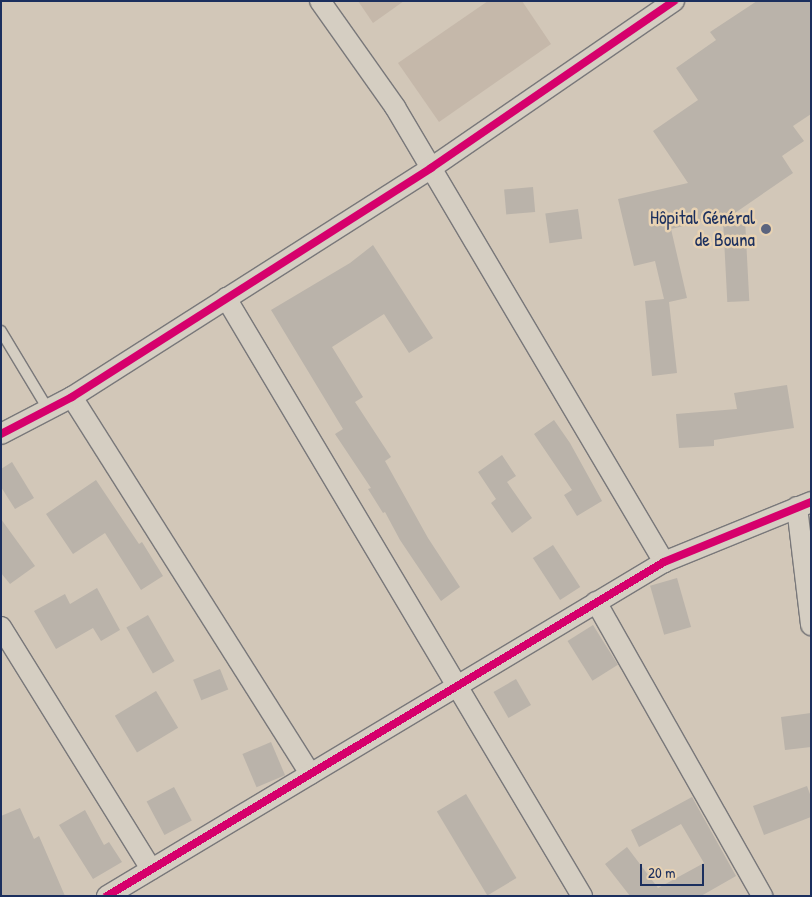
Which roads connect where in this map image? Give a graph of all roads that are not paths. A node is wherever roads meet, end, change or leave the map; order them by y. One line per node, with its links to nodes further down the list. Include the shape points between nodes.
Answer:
1 (320, 1): 3 (street, via 395,107)
2 (674, 1): 3 (street)
3 (432, 168): 4 (street); 10 (street)
4 (226, 298): 6 (street); 14 (street)
5 (1, 331): 7 (lane)
6 (72, 397): 7 (street); 15 (street)
7 (49, 411): 8 (street)
8 (1, 434)
9 (804, 504): 10 (street); 12 (street)
10 (664, 562): 11 (street)
11 (596, 602): 14 (street); 19 (street)
12 (811, 625)
13 (1, 627): 16 (street)
14 (456, 686): 15 (street); 18 (street)
15 (310, 774): 16 (street)
16 (151, 869): 17 (street)
17 (107, 896)
18 (582, 896)
19 (762, 896)

